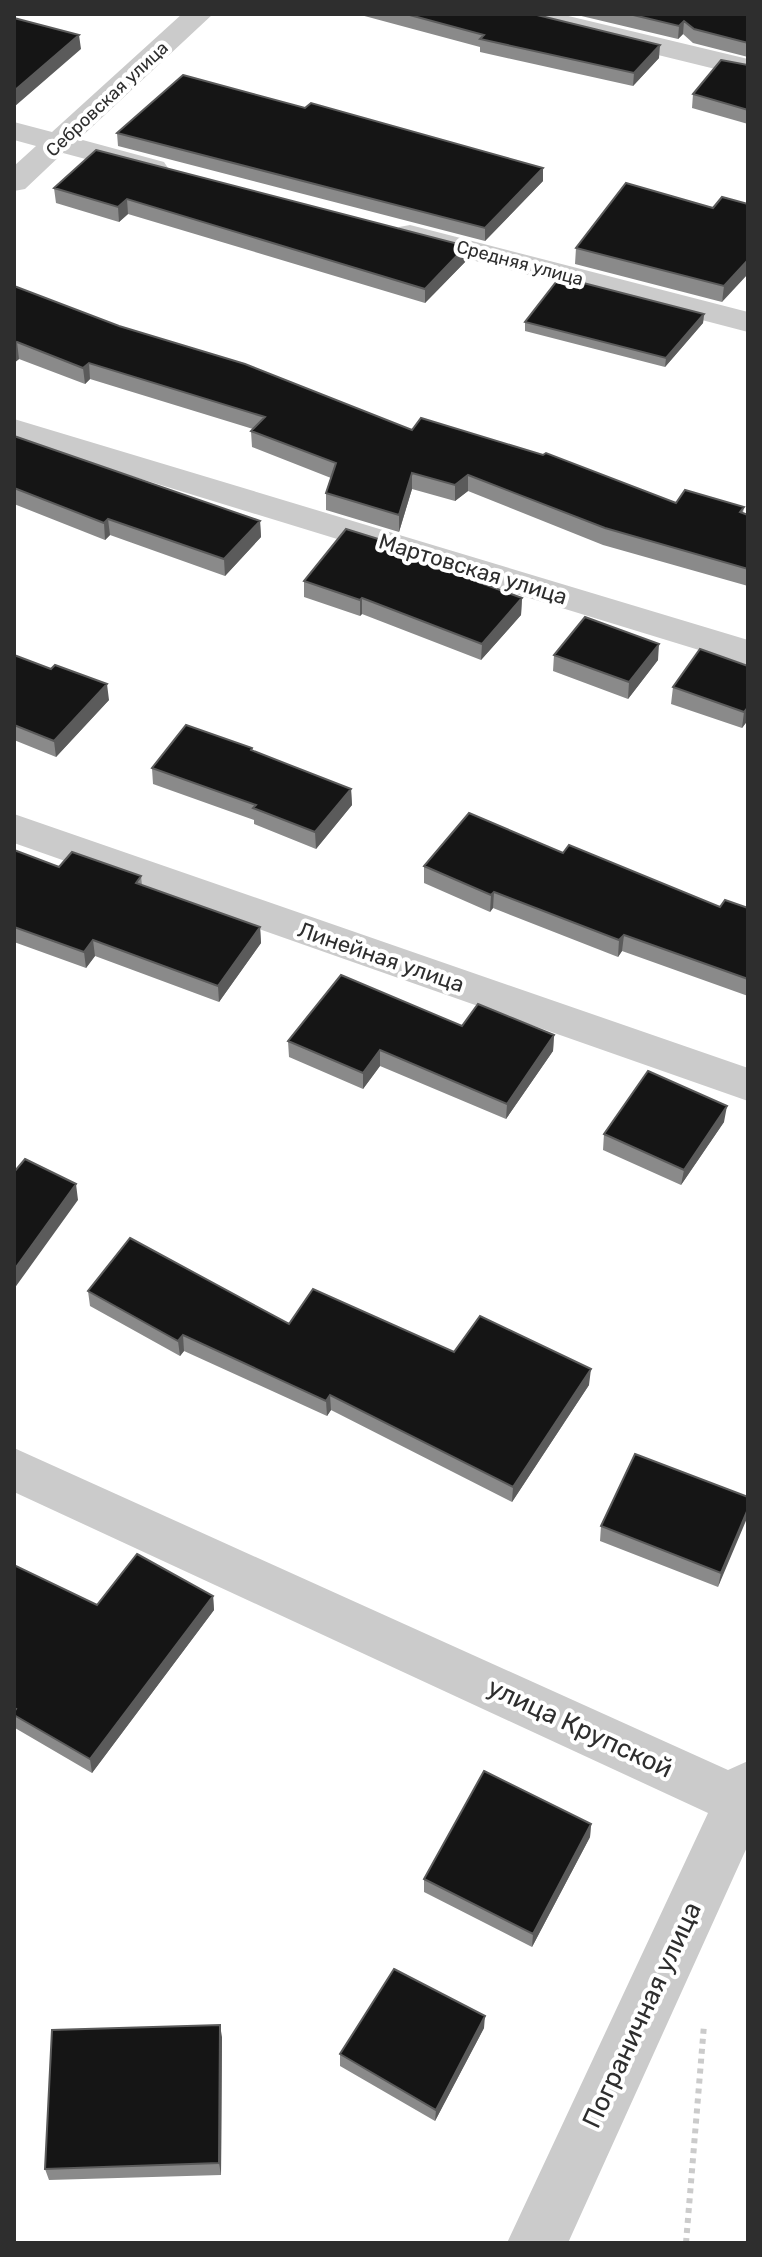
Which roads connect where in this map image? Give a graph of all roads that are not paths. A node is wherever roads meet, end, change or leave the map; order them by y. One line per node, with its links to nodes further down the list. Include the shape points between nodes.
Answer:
1 (199, 14): 5 (street, Себровская улица)
2 (525, 14): 3 (street)
3 (748, 68)
4 (14, 131): 5 (street)
5 (59, 143): 6 (street); 7 (street, Себровская улица)
6 (181, 175)
7 (14, 182)
8 (380, 227): 9 (street, Средняя улица)
9 (748, 322)
10 (14, 429): 11 (street, Мартовская улица)
11 (748, 653)
12 (14, 828): 13 (street, Линейная улица)
13 (748, 1085)
14 (14, 1469): 15 (street, улица Крупской)
15 (744, 1794): 16 (street, Пограничная улица)
16 (537, 2243)

